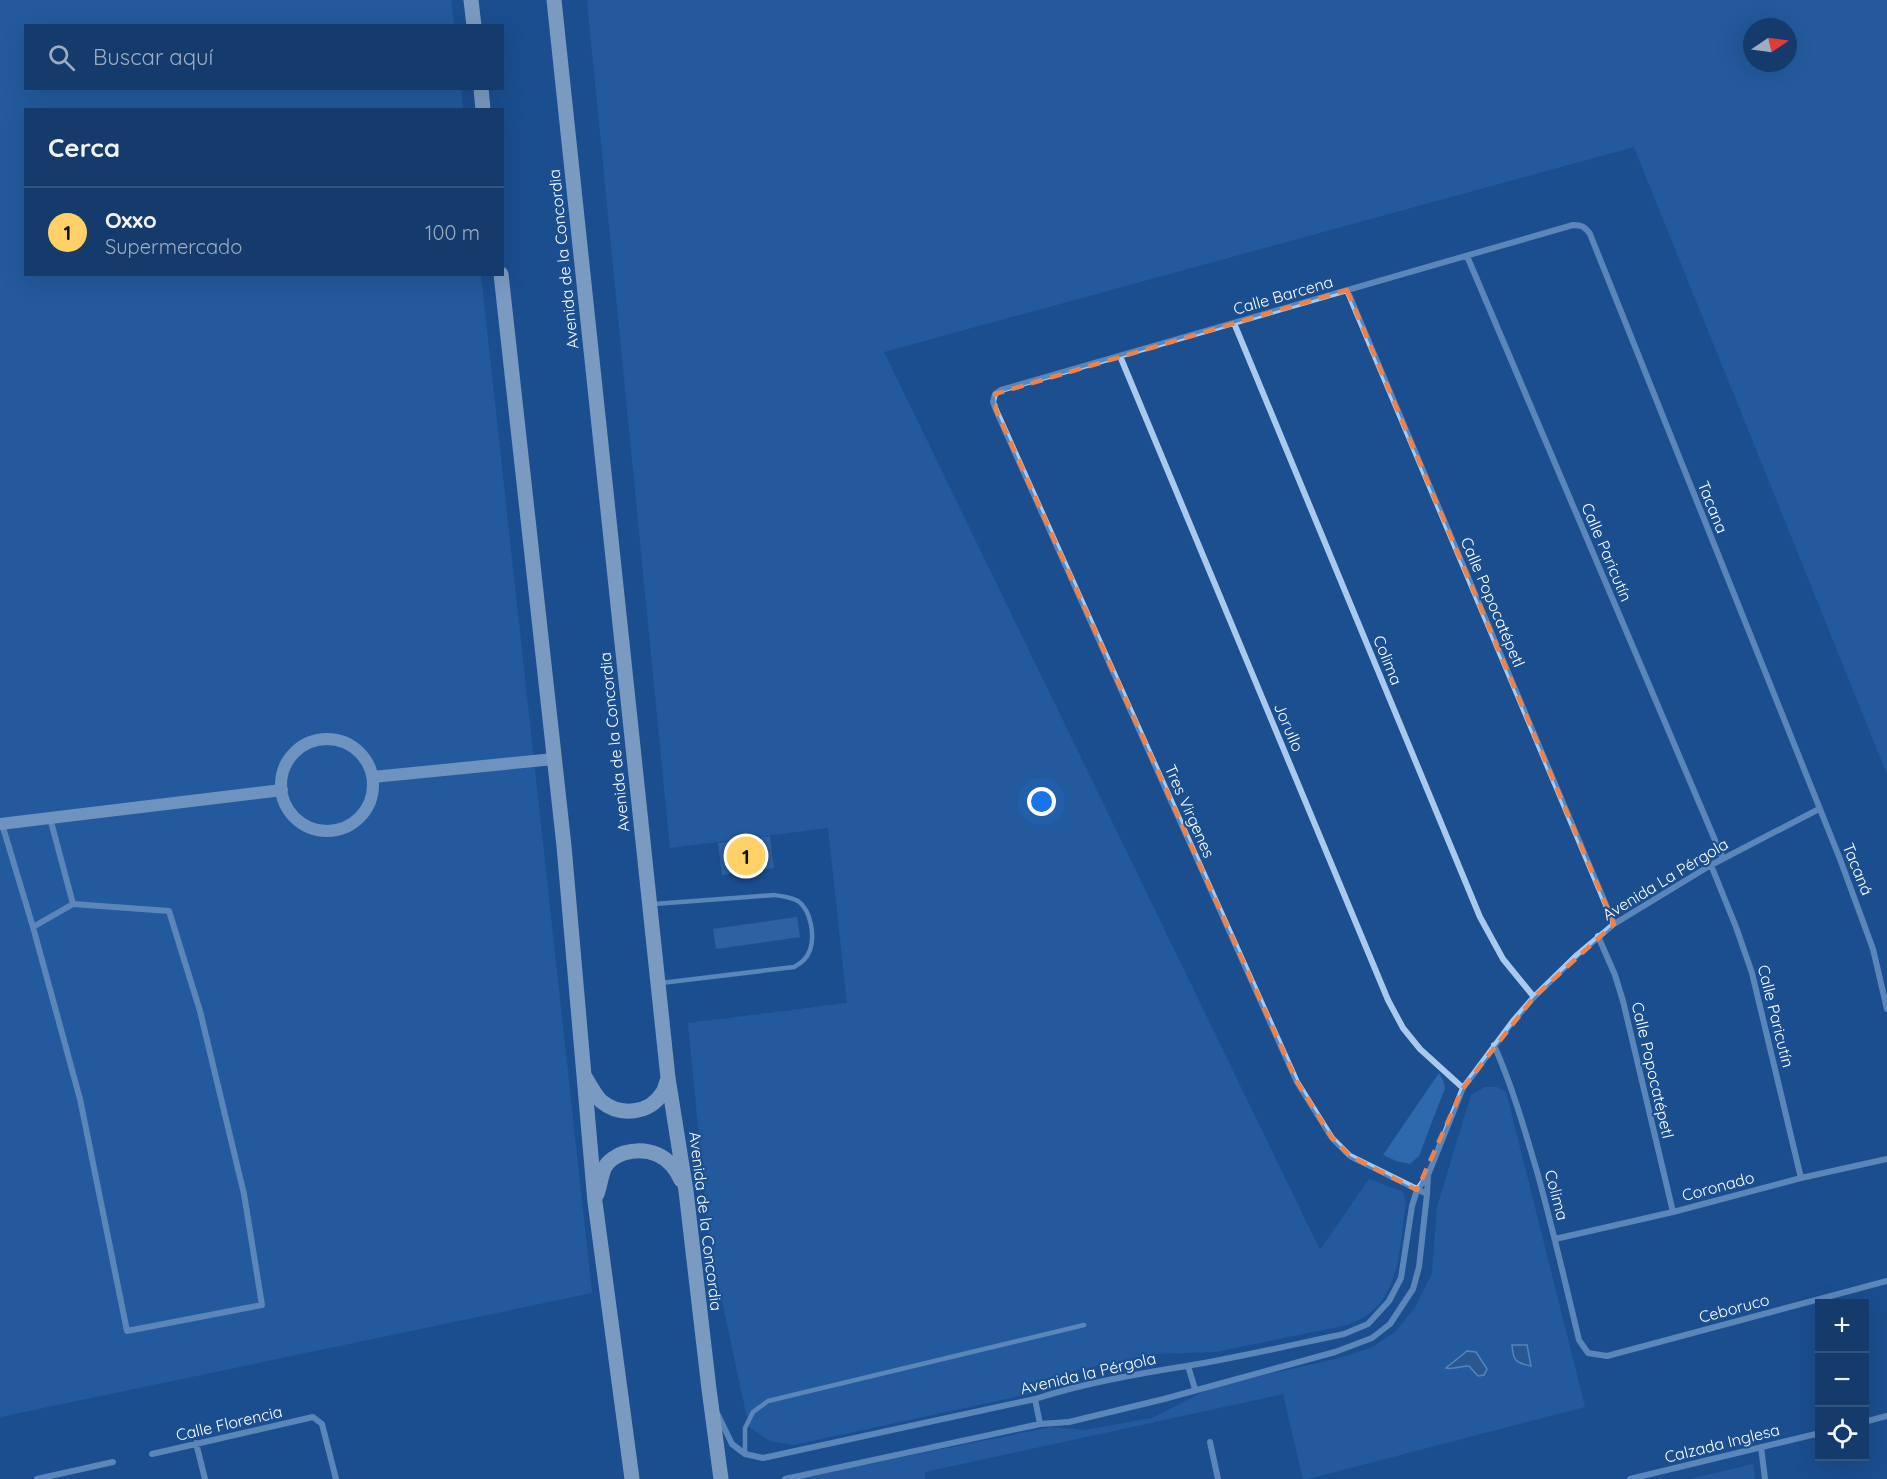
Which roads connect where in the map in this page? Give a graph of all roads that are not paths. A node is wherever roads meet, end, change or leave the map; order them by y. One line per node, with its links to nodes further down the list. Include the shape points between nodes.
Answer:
1 (471, 0): 3 (main road)
2 (554, 0): 22 (main road, Avenida de la Concordia)
3 (474, 24)
4 (481, 90): 5 (main road)
5 (483, 108)
6 (1573, 225): 7 (street, Calle Barcena); 16 (street, Tacana, via 1580,225 1590,234)
7 (1467, 256): 9 (street, Calle Barcena); 19 (street, Calle Paricutín)
8 (501, 276): 13 (main road)
9 (1347, 290): 10 (street, Calle Barcena); 23 (street, Calle Popocatépetl)
10 (1234, 323): 11 (street, Calle Barcena); 27 (street, Colima, via 1480,917 1503,959)
11 (1120, 356): 12 (street, Calle Barcena); 32 (street, Jorullo, via 1388,1000 1420,1049)
12 (1001, 390): 36 (street, Tres Virgenes, via 993,402 996,410 1297,1082 1332,1138 1350,1155)
13 (554, 759): 14 (street); 30 (main road)
14 (373, 777): 15 (street, via 368,762 357,750 344,741 329,738 299,748 283,774); 15 (street, via 373,792 360,818 334,830 320,830 294,816)
15 (282, 790): 17 (street)
16 (1819, 809): 19 (street, Avenida La Pérgola); 28 (street, Tacaná, via 1873,949)
17 (50, 818): 18 (street); 21 (street)
18 (1, 824): 24 (street)
19 (1723, 859): 20 (street, Avenida La Pérgola)
20 (1711, 866): 23 (street, Avenida La Pérgola); 35 (street, Calle Paricutín, via 1752,973)
21 (73, 904): 24 (street); 24 (street, via 169,911 200,1011 241,1183 262,1305 127,1331 80,1099)
22 (650, 905): 26 (main road, Avenida de la Concordia); 26 (lane, via 789,897 806,909 812,935 807,957 794,967)
23 (1614, 924): 25 (street, Avenida La Pérgola)
24 (33, 927)
25 (1598, 936): 27 (street, Avenida La Pérgola); 40 (street, Calle Popocatépetl, via 1623,1002)
26 (658, 983): 31 (main road, Avenida de la Concordia)
27 (1534, 996): 29 (street, Avenida La Pérgola)
28 (1887, 1009)
29 (1494, 1045): 32 (street, Avenida La Pérgola); 41 (street, Colima, via 1520,1111)
30 (584, 1075): 31 (main road, via 600,1100 626,1112 654,1103); 39 (main road)
31 (668, 1078): 37 (main road, Avenida de la Concordia)
32 (1463, 1088): 34 (street, Avenida La Pérgola)
33 (1887, 1159): 35 (street, Coronado)
34 (1428, 1175): 36 (street, Avenida La Pérgola); 38 (street, Avenida La Pérgola)
35 (1801, 1178): 40 (street, Coronado)
36 (1417, 1190): 38 (street, Tres Virgenes); 45 (street, Avenida la Pérgola, via 1401,1278 1389,1301 1368,1324 1344,1334)
37 (686, 1191): 39 (main road, via 668,1160 653,1152 636,1150 619,1155 605,1166); 46 (main road, Avenida de la Concordia)
38 (1427, 1194): 47 (street, via 1413,1289 1390,1324 1372,1338 1335,1352)
39 (595, 1202): 64 (main road)
40 (1672, 1212): 41 (street, Coronado)
41 (1555, 1239): 44 (street, Colima, via 1579,1340)
42 (1887, 1281): 44 (street, Ceboruco, via 1607,1356)
43 (1084, 1325): 57 (lane, via 768,1401 753,1412 745,1428)
44 (1588, 1353)
45 (1188, 1366): 47 (street); 48 (street, Avenida la Pérgola)
46 (709, 1389): 57 (street, via 732,1444); 65 (main road, Avenida de la Concordia)
47 (1195, 1389): 51 (street, via 1069,1422)
48 (1035, 1399): 51 (street); 57 (street, Avenida la Pérgola, via 764,1458)
49 (1887, 1416): 50 (street)
50 (1869, 1421)
51 (1040, 1425): 66 (street)
52 (1815, 1434): 55 (street, Calzada Inglesa)
53 (1210, 1442): 67 (street)
54 (196, 1443): 56 (street, Calle Florencia); 62 (street); 63 (street, Calle Florencia, via 313,1418 322,1424)
55 (1761, 1447): 68 (street, Calzada Inglesa); 69 (street)
56 (152, 1454)
57 (745, 1454)
58 (113, 1462): 59 (street)
59 (71, 1471): 60 (street); 61 (street)
60 (37, 1479)
61 (73, 1479)
62 (205, 1479)
63 (336, 1479)
64 (632, 1479)
65 (722, 1479)
66 (785, 1479)
67 (1218, 1479)
68 (1630, 1479)
69 (1765, 1479)

